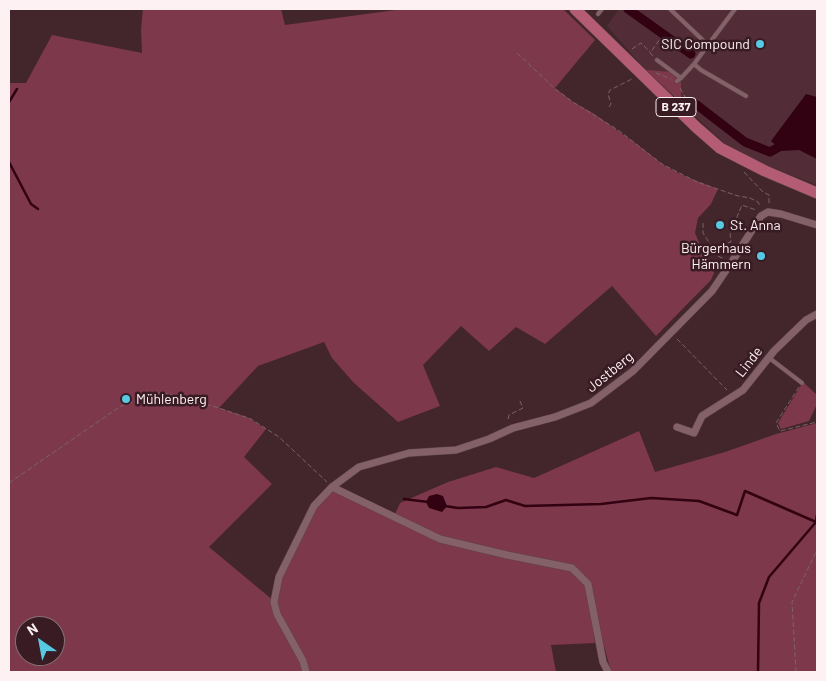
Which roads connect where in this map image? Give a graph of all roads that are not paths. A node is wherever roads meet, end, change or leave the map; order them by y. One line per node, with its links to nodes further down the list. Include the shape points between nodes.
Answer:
1 (575, 9): 12 (main road, B 237, via 624,57 637,75 720,148)
2 (602, 9): 5 (lane)
3 (670, 9): 6 (lane)
4 (735, 9): 6 (lane)
5 (598, 14)
6 (708, 45): 8 (lane)
7 (657, 60): 9 (lane)
8 (694, 64): 9 (lane); 11 (lane)
9 (682, 78): 10 (lane)
10 (676, 81)
11 (746, 96)
12 (817, 193)
13 (817, 225): 18 (street, Jostberg, via 782,214 762,214 712,291 633,371 591,403 456,450 409,453 359,467)
14 (817, 314): 15 (street, Linde, via 806,320)
15 (768, 357): 16 (lane); 17 (street, Linde, via 743,390 702,416 694,433)
16 (802, 383)
17 (677, 427)
18 (332, 486): 19 (street, Jostberg, via 314,506 279,577 274,602 276,614 304,661); 20 (street, via 440,538 572,568 588,584)
19 (306, 672)
20 (608, 672)

